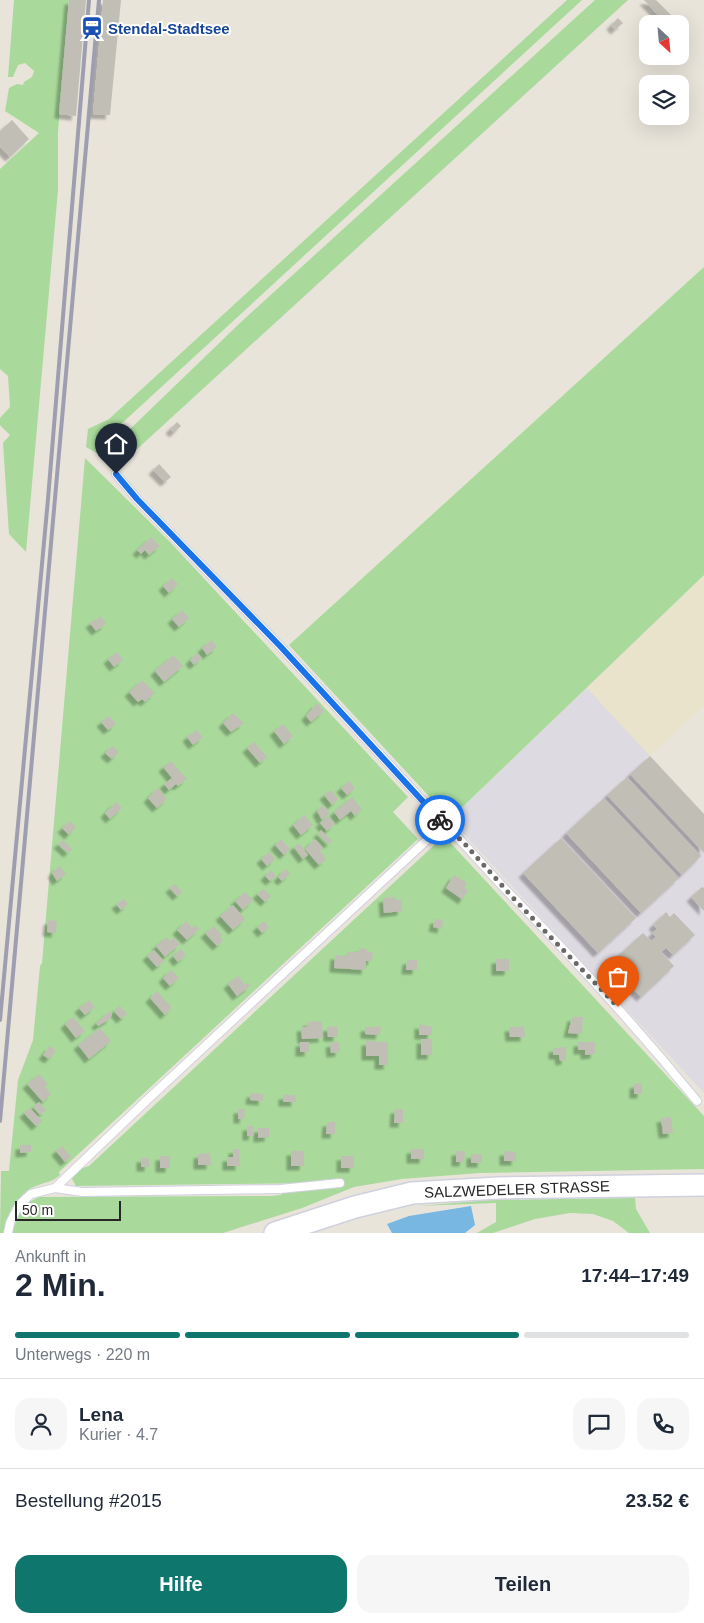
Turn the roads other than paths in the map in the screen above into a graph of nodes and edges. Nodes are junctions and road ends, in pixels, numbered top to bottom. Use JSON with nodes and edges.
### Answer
{"nodes":[{"id":1,"x":116,"y":474,"type":"dead end"},
{"id":2,"x":444,"y":824,"type":"junction"},
{"id":3,"x":697,"y":1101,"type":"dead end"},
{"id":4,"x":340,"y":1184,"type":"dead end"},
{"id":5,"x":704,"y":1185,"type":"edge"},
{"id":6,"x":55,"y":1188,"type":"junction"},
{"id":7,"x":8,"y":1233,"type":"edge"},
{"id":8,"x":275,"y":1233,"type":"edge"}],
"edges":[{"from":1,"to":2,"type":"lane"},
{"from":2,"to":3,"type":"lane"},
{"from":2,"to":6,"type":"lane"},
{"from":4,"to":6,"type":"lane"},
{"from":5,"to":8,"type":"main road","name":"SALZWEDELER STRASSE"},
{"from":6,"to":7,"type":"lane"}]}
